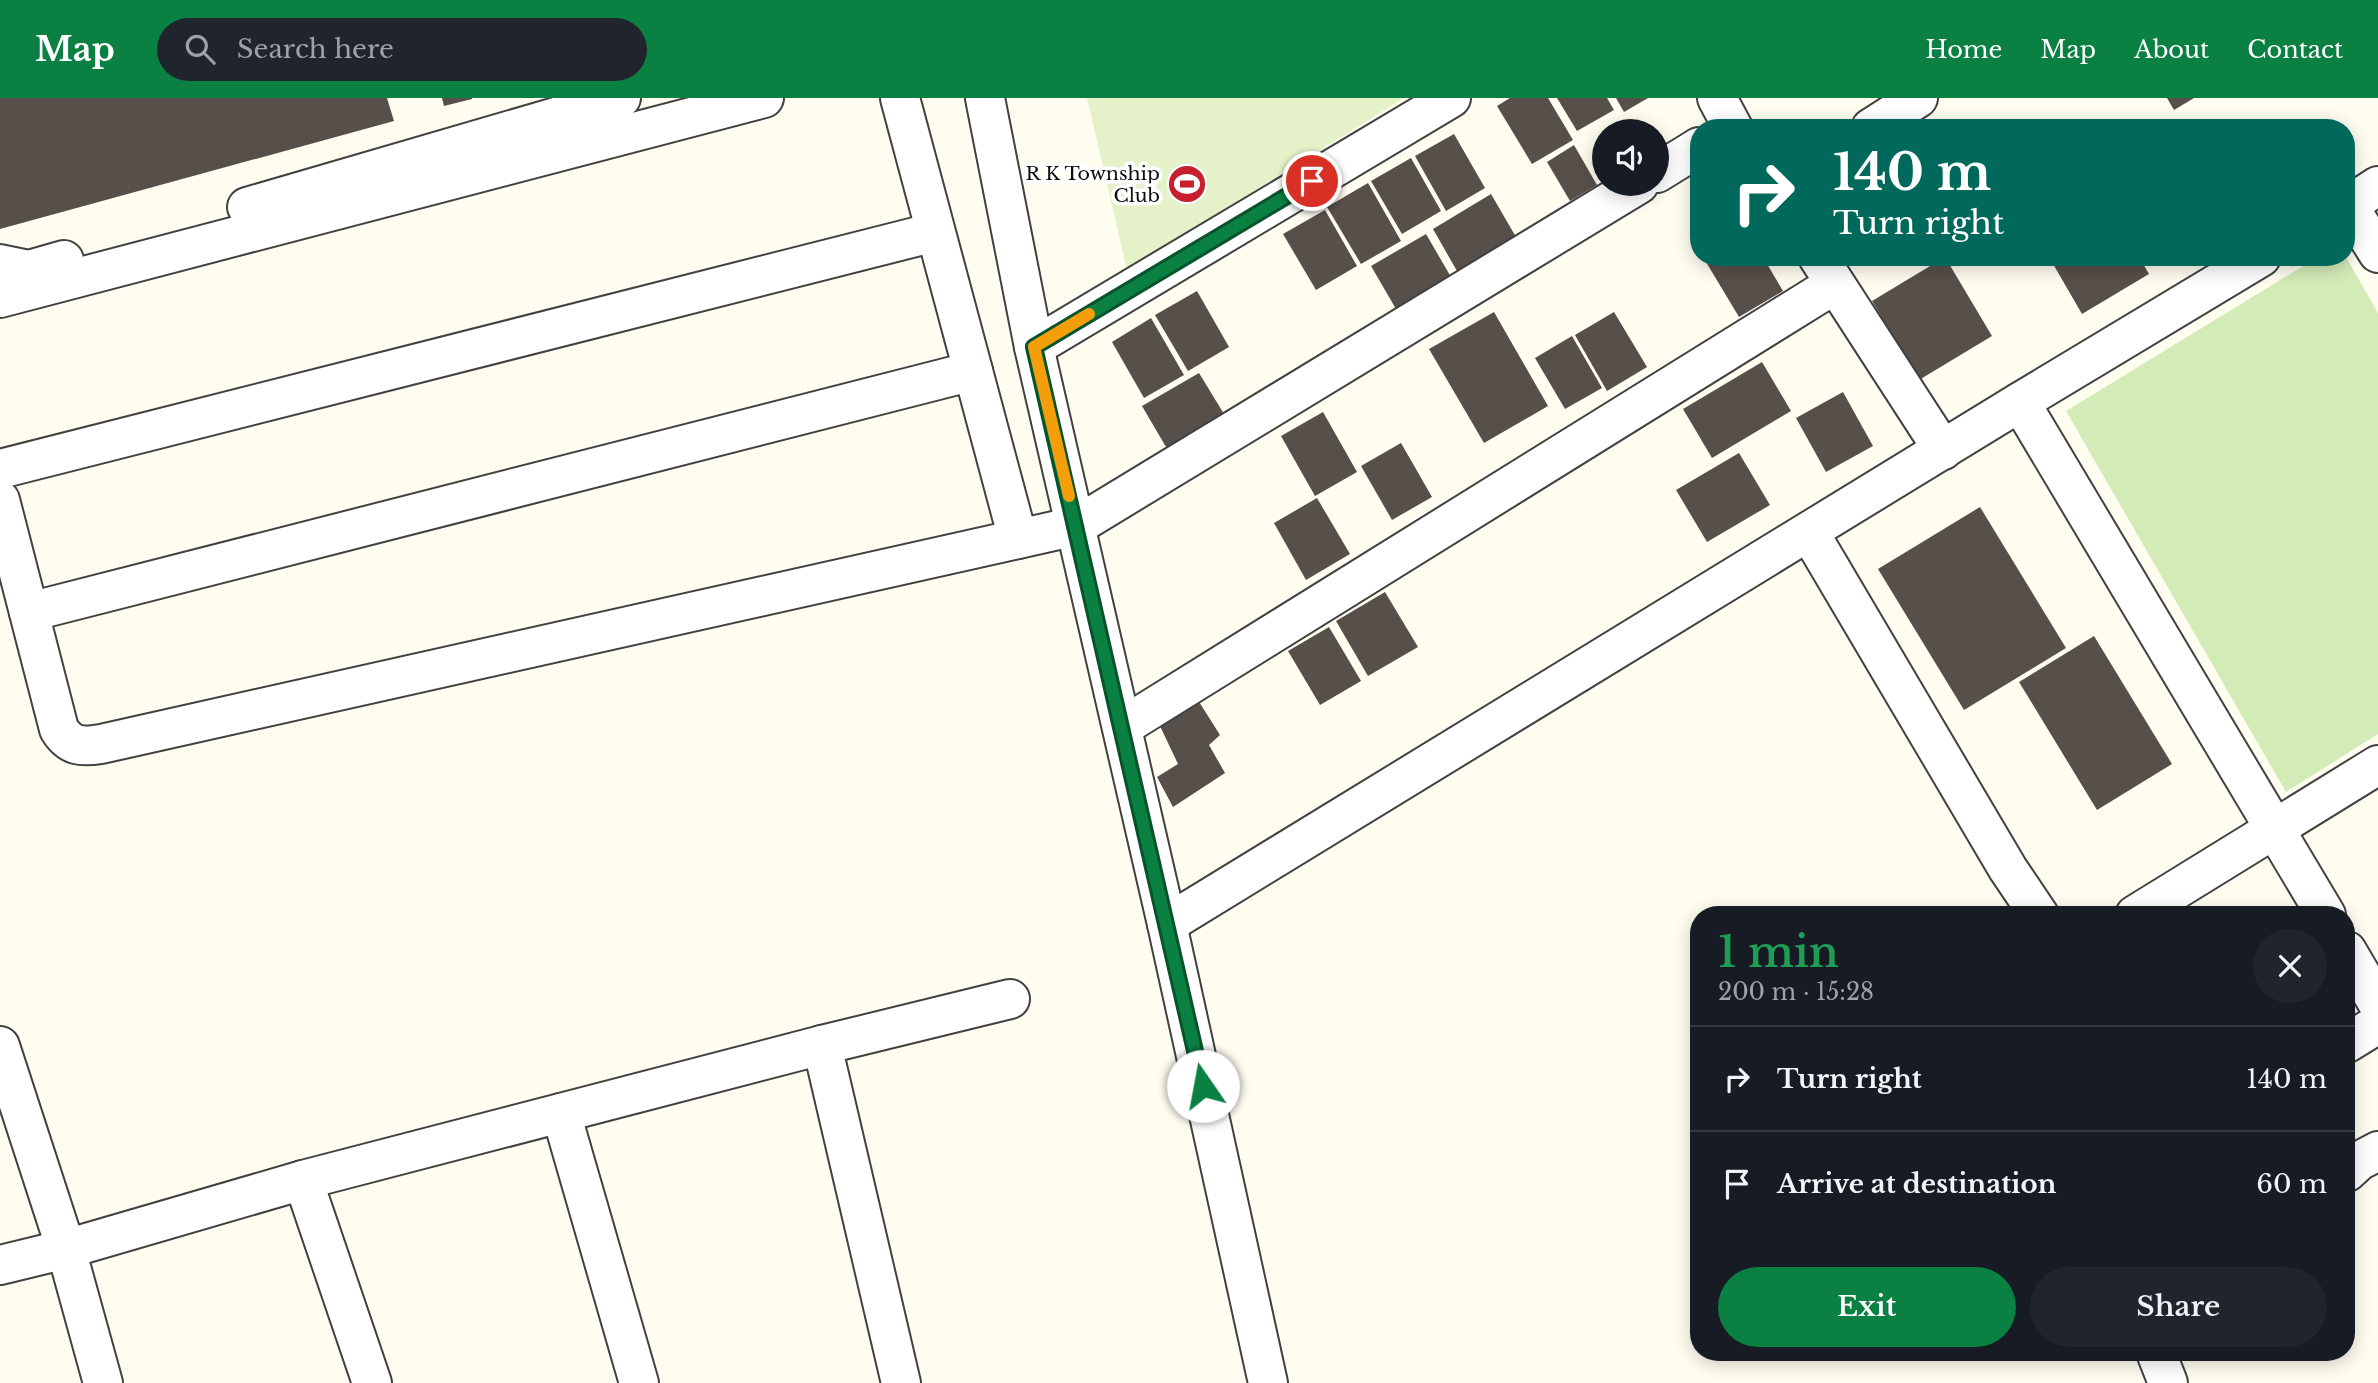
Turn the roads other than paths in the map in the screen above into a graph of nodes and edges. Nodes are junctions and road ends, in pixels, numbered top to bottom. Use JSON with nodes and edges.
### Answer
{"nodes":[{"id":1,"x":621,"y":98,"type":"edge"},
{"id":2,"x":764,"y":98,"type":"edge"},
{"id":3,"x":900,"y":98,"type":"edge"},
{"id":4,"x":985,"y":98,"type":"edge"},
{"id":5,"x":1451,"y":98,"type":"edge"},
{"id":6,"x":1717,"y":98,"type":"edge"},
{"id":7,"x":1918,"y":98,"type":"edge"},
{"id":8,"x":1728,"y":119,"type":"edge"},
{"id":9,"x":1885,"y":119,"type":"edge"},
{"id":10,"x":1690,"y":153,"type":"edge"},
{"id":11,"x":1669,"y":166,"type":"edge"},
{"id":12,"x":1619,"y":196,"type":"edge"},
{"id":13,"x":2358,"y":199,"type":"edge"},
{"id":14,"x":935,"y":232,"type":"junction"},
{"id":15,"x":2378,"y":253,"type":"edge"},
{"id":16,"x":0,"y":264,"type":"edge"},
{"id":17,"x":2246,"y":266,"type":"edge"},
{"id":18,"x":1827,"y":271,"type":"edge"},
{"id":19,"x":0,"y":298,"type":"edge"},
{"id":20,"x":1034,"y":347,"type":"junction"},
{"id":21,"x":973,"y":371,"type":"junction"},
{"id":22,"x":2020,"y":402,"type":"junction"},
{"id":23,"x":1943,"y":450,"type":"junction"},
{"id":24,"x":0,"y":469,"type":"edge"},
{"id":25,"x":0,"y":500,"type":"edge"},
{"id":26,"x":1076,"y":526,"type":"junction"},
{"id":27,"x":1809,"y":532,"type":"junction"},
{"id":28,"x":1018,"y":539,"type":"junction"},
{"id":29,"x":29,"y":612,"type":"junction"},
{"id":30,"x":1122,"y":727,"type":"junction"},
{"id":31,"x":2378,"y":765,"type":"edge"},
{"id":32,"x":2275,"y":829,"type":"junction"},
{"id":33,"x":2033,"y":906,"type":"edge"},
{"id":34,"x":2150,"y":906,"type":"edge"},
{"id":35,"x":2321,"y":906,"type":"edge"},
{"id":36,"x":1167,"y":924,"type":"junction"},
{"id":37,"x":2355,"y":965,"type":"edge"},
{"id":38,"x":1010,"y":999,"type":"dead end"},
{"id":39,"x":2378,"y":1004,"type":"edge"},
{"id":40,"x":2378,"y":1024,"type":"edge"},
{"id":41,"x":2355,"y":1038,"type":"edge"},
{"id":42,"x":822,"y":1045,"type":"junction"},
{"id":43,"x":0,"y":1046,"type":"edge"},
{"id":44,"x":561,"y":1113,"type":"junction"},
{"id":45,"x":2378,"y":1151,"type":"edge"},
{"id":46,"x":2355,"y":1165,"type":"edge"},
{"id":47,"x":303,"y":1180,"type":"junction"},
{"id":48,"x":66,"y":1249,"type":"junction"},
{"id":49,"x":0,"y":1265,"type":"edge"},
{"id":50,"x":2159,"y":1361,"type":"edge"},
{"id":51,"x":103,"y":1383,"type":"edge"},
{"id":52,"x":372,"y":1383,"type":"edge"},
{"id":53,"x":639,"y":1383,"type":"edge"},
{"id":54,"x":901,"y":1383,"type":"edge"},
{"id":55,"x":1268,"y":1383,"type":"edge"},
{"id":56,"x":2168,"y":1383,"type":"edge"}],
"edges":[{"from":1,"to":16,"type":"street"},
{"from":2,"to":19,"type":"street"},
{"from":3,"to":14,"type":"street"},
{"from":4,"to":20,"type":"street"},
{"from":5,"to":20,"type":"street"},
{"from":6,"to":8,"type":"street"},
{"from":7,"to":9,"type":"street"},
{"from":10,"to":11,"type":"street"},
{"from":12,"to":26,"type":"street"},
{"from":13,"to":15,"type":"street"},
{"from":14,"to":21,"type":"street"},
{"from":14,"to":24,"type":"street"},
{"from":17,"to":22,"type":"street"},
{"from":18,"to":23,"type":"street"},
{"from":18,"to":30,"type":"street"},
{"from":20,"to":26,"type":"street"},
{"from":21,"to":28,"type":"street"},
{"from":21,"to":29,"type":"street"},
{"from":22,"to":23,"type":"street"},
{"from":22,"to":32,"type":"street"},
{"from":23,"to":27,"type":"street"},
{"from":25,"to":29,"type":"street"},
{"from":26,"to":28,"type":"street"},
{"from":26,"to":30,"type":"street"},
{"from":27,"to":33,"type":"street"},
{"from":27,"to":36,"type":"street"},
{"from":28,"to":29,"type":"street"},
{"from":30,"to":36,"type":"street"},
{"from":31,"to":32,"type":"street"},
{"from":32,"to":34,"type":"street"},
{"from":32,"to":35,"type":"street"},
{"from":36,"to":55,"type":"street"},
{"from":37,"to":39,"type":"street"},
{"from":38,"to":42,"type":"street"},
{"from":40,"to":41,"type":"street"},
{"from":42,"to":44,"type":"street"},
{"from":42,"to":54,"type":"street"},
{"from":43,"to":48,"type":"street"},
{"from":44,"to":47,"type":"street"},
{"from":44,"to":53,"type":"street"},
{"from":45,"to":46,"type":"street"},
{"from":47,"to":48,"type":"street"},
{"from":47,"to":52,"type":"street"},
{"from":48,"to":49,"type":"street"},
{"from":48,"to":51,"type":"street"},
{"from":50,"to":56,"type":"street"}]}
